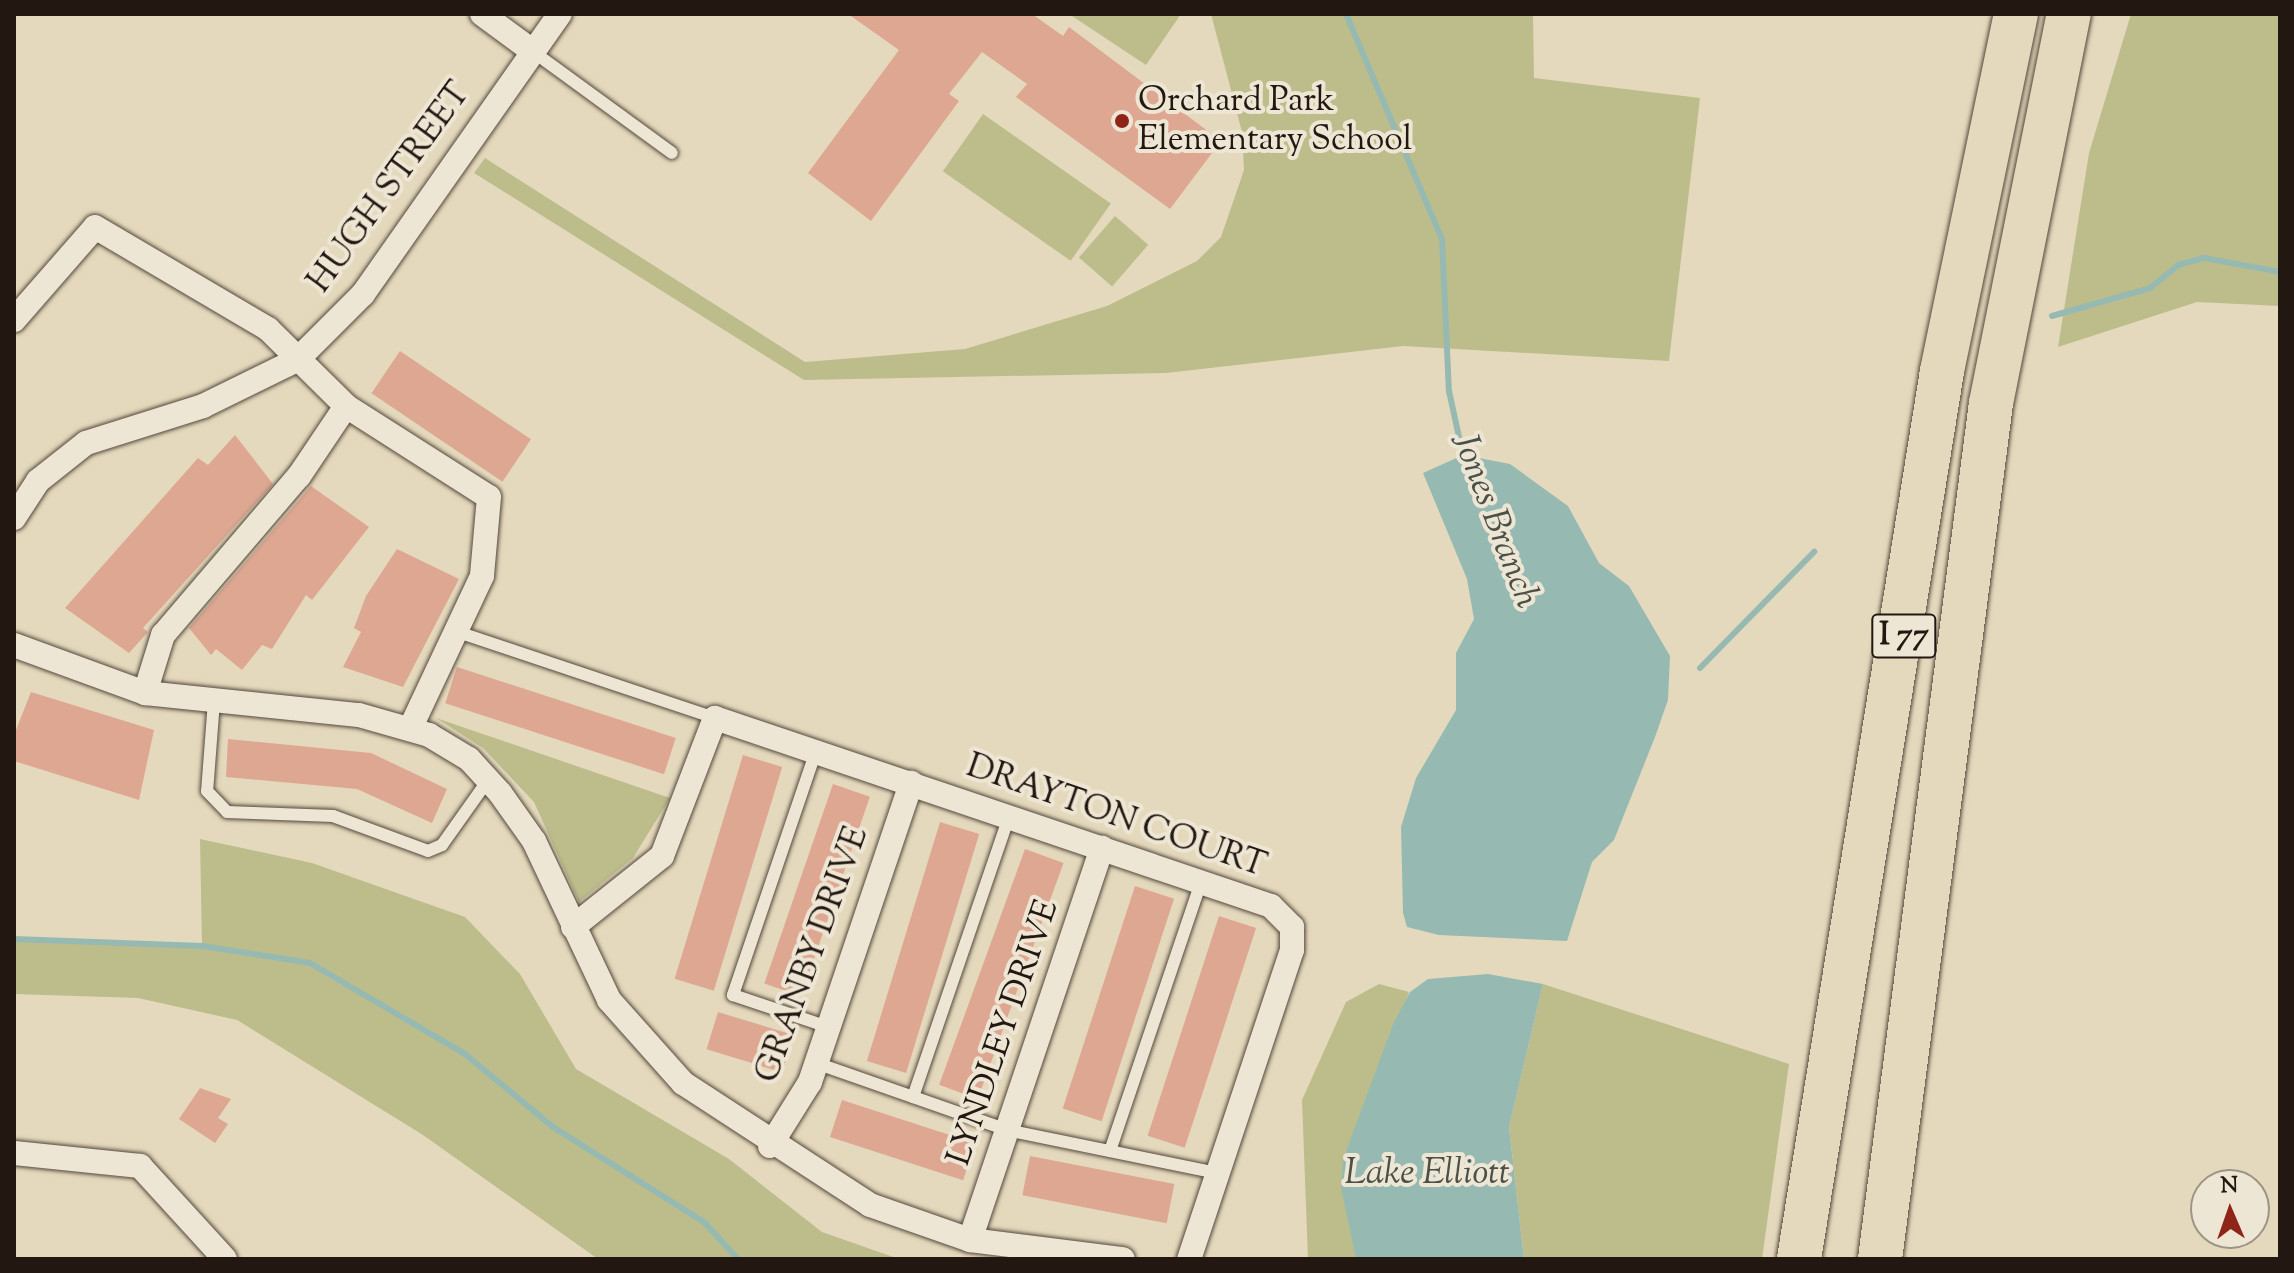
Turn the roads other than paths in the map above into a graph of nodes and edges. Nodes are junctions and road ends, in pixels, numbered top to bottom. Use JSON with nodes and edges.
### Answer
{"nodes":[{"id":1,"x":482,"y":14,"type":"edge"},
{"id":2,"x":560,"y":14,"type":"edge"},
{"id":3,"x":2016,"y":14,"type":"edge"},
{"id":4,"x":2069,"y":14,"type":"edge"},
{"id":5,"x":531,"y":50,"type":"junction"},
{"id":6,"x":672,"y":153,"type":"dead end"},
{"id":7,"x":14,"y":320,"type":"edge"},
{"id":8,"x":297,"y":360,"type":"junction"},
{"id":9,"x":346,"y":406,"type":"junction"},
{"id":10,"x":14,"y":518,"type":"edge"},
{"id":11,"x":455,"y":631,"type":"junction"},
{"id":12,"x":14,"y":645,"type":"edge"},
{"id":13,"x":145,"y":693,"type":"junction"},
{"id":14,"x":214,"y":701,"type":"junction"},
{"id":15,"x":715,"y":718,"type":"junction"},
{"id":16,"x":410,"y":729,"type":"junction"},
{"id":17,"x":816,"y":751,"type":"junction"},
{"id":18,"x":488,"y":780,"type":"junction"},
{"id":19,"x":911,"y":783,"type":"junction"},
{"id":20,"x":1009,"y":816,"type":"junction"},
{"id":21,"x":1102,"y":848,"type":"junction"},
{"id":22,"x":1201,"y":882,"type":"junction"},
{"id":23,"x":573,"y":927,"type":"junction"},
{"id":24,"x":828,"y":1027,"type":"junction"},
{"id":25,"x":816,"y":1063,"type":"junction"},
{"id":26,"x":913,"y":1097,"type":"junction"},
{"id":27,"x":1007,"y":1130,"type":"junction"},
{"id":28,"x":770,"y":1146,"type":"junction"},
{"id":29,"x":1110,"y":1151,"type":"junction"},
{"id":30,"x":14,"y":1153,"type":"edge"},
{"id":31,"x":1217,"y":1173,"type":"junction"},
{"id":32,"x":970,"y":1240,"type":"junction"},
{"id":33,"x":225,"y":1259,"type":"edge"},
{"id":34,"x":1123,"y":1259,"type":"edge"},
{"id":35,"x":1189,"y":1259,"type":"edge"},
{"id":36,"x":1799,"y":1259,"type":"edge"},
{"id":37,"x":1880,"y":1259,"type":"edge"}],
"edges":[{"from":1,"to":5,"type":"street"},
{"from":2,"to":5,"type":"street","name":"HUGH STREET"},
{"from":3,"to":36,"type":"highway","number":"I 77"},
{"from":4,"to":37,"type":"highway","number":"I 77"},
{"from":5,"to":6,"type":"lane"},
{"from":5,"to":8,"type":"street","name":"HUGH STREET"},
{"from":7,"to":8,"type":"street"},
{"from":8,"to":9,"type":"street"},
{"from":8,"to":10,"type":"street","name":"HUGH STREET"},
{"from":9,"to":11,"type":"street"},
{"from":9,"to":13,"type":"street"},
{"from":11,"to":15,"type":"lane"},
{"from":11,"to":16,"type":"street"},
{"from":12,"to":13,"type":"street"},
{"from":13,"to":14,"type":"street"},
{"from":14,"to":16,"type":"street"},
{"from":14,"to":18,"type":"lane"},
{"from":15,"to":17,"type":"street","name":"DRAYTON COURT"},
{"from":15,"to":23,"type":"street"},
{"from":16,"to":18,"type":"street"},
{"from":17,"to":19,"type":"street","name":"DRAYTON COURT"},
{"from":17,"to":24,"type":"lane"},
{"from":18,"to":23,"type":"street"},
{"from":19,"to":20,"type":"street","name":"DRAYTON COURT"},
{"from":19,"to":24,"type":"street","name":"GRANBY DRIVE"},
{"from":20,"to":21,"type":"street","name":"DRAYTON COURT"},
{"from":20,"to":26,"type":"lane"},
{"from":21,"to":22,"type":"street","name":"DRAYTON COURT"},
{"from":21,"to":27,"type":"street","name":"LYNDLEY DRIVE"},
{"from":22,"to":29,"type":"lane"},
{"from":22,"to":31,"type":"street","name":"DRAYTON COURT"},
{"from":23,"to":28,"type":"street"},
{"from":24,"to":25,"type":"street","name":"GRANBY DRIVE"},
{"from":25,"to":26,"type":"lane"},
{"from":25,"to":28,"type":"street","name":"GRANBY DRIVE"},
{"from":26,"to":27,"type":"lane"},
{"from":27,"to":29,"type":"lane"},
{"from":27,"to":32,"type":"street","name":"LYNDLEY DRIVE"},
{"from":28,"to":32,"type":"street"},
{"from":29,"to":31,"type":"lane"},
{"from":30,"to":33,"type":"street"},
{"from":31,"to":35,"type":"street","name":"DRAYTON COURT"},
{"from":32,"to":34,"type":"street"}]}
